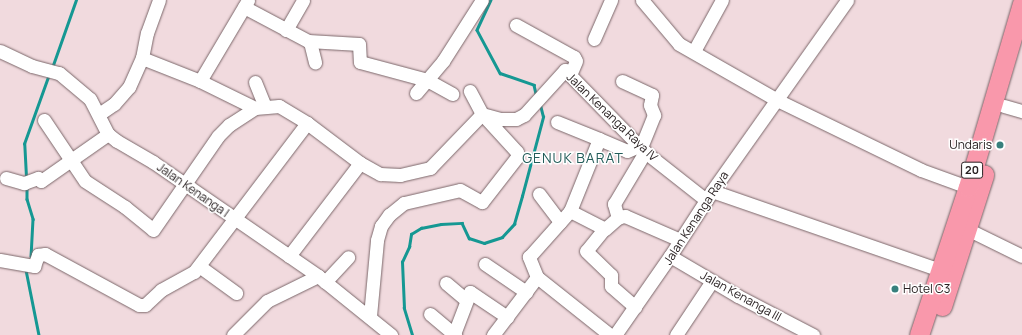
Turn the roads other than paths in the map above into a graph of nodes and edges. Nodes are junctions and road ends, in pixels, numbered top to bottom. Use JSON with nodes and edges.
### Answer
{"nodes":[{"id":1,"x":159,"y":0,"type":"edge"},
{"id":2,"x":303,"y":0,"type":"edge"},
{"id":3,"x":482,"y":0,"type":"edge"},
{"id":4,"x":611,"y":0,"type":"edge"},
{"id":5,"x":642,"y":0,"type":"edge"},
{"id":6,"x":722,"y":0,"type":"edge"},
{"id":7,"x":847,"y":0,"type":"edge"},
{"id":8,"x":1011,"y":0,"type":"edge"},
{"id":9,"x":243,"y":3,"type":"edge"},
{"id":10,"x":1022,"y":4,"type":"edge"},
{"id":11,"x":516,"y":25,"type":"dead end"},
{"id":12,"x":286,"y":30,"type":"junction"},
{"id":13,"x":594,"y":39,"type":"dead end"},
{"id":14,"x":310,"y":42,"type":"junction"},
{"id":15,"x":1022,"y":47,"type":"edge"},
{"id":16,"x":0,"y":51,"type":"edge"},
{"id":17,"x":694,"y":51,"type":"junction"},
{"id":18,"x":142,"y":58,"type":"junction"},
{"id":19,"x":315,"y":62,"type":"dead end"},
{"id":20,"x":570,"y":75,"type":"junction"},
{"id":21,"x":427,"y":80,"type":"junction"},
{"id":22,"x":200,"y":81,"type":"junction"},
{"id":23,"x":622,"y":81,"type":"dead end"},
{"id":24,"x":255,"y":82,"type":"dead end"},
{"id":25,"x":470,"y":91,"type":"dead end"},
{"id":26,"x":416,"y":93,"type":"dead end"},
{"id":27,"x":452,"y":94,"type":"dead end"},
{"id":28,"x":777,"y":100,"type":"junction"},
{"id":29,"x":260,"y":108,"type":"junction"},
{"id":30,"x":1022,"y":111,"type":"edge"},
{"id":31,"x":99,"y":114,"type":"junction"},
{"id":32,"x":482,"y":114,"type":"junction"},
{"id":33,"x":997,"y":115,"type":"junction"},
{"id":34,"x":44,"y":120,"type":"dead end"},
{"id":35,"x":558,"y":122,"type":"dead end"},
{"id":36,"x":307,"y":123,"type":"junction"},
{"id":37,"x":108,"y":134,"type":"junction"},
{"id":38,"x":599,"y":139,"type":"junction"},
{"id":39,"x":642,"y":149,"type":"junction"},
{"id":40,"x":72,"y":161,"type":"junction"},
{"id":41,"x":360,"y":163,"type":"junction"},
{"id":42,"x":6,"y":178,"type":"dead end"},
{"id":43,"x":186,"y":184,"type":"junction"},
{"id":44,"x":539,"y":194,"type":"dead end"},
{"id":45,"x":972,"y":194,"type":"junction"},
{"id":46,"x":709,"y":196,"type":"junction"},
{"id":47,"x":570,"y":211,"type":"junction"},
{"id":48,"x":618,"y":218,"type":"junction"},
{"id":49,"x":236,"y":220,"type":"junction"},
{"id":50,"x":560,"y":222,"type":"junction"},
{"id":51,"x":604,"y":228,"type":"junction"},
{"id":52,"x":967,"y":229,"type":"junction"},
{"id":53,"x":680,"y":240,"type":"junction"},
{"id":54,"x":289,"y":256,"type":"junction"},
{"id":55,"x":670,"y":256,"type":"junction"},
{"id":56,"x":1022,"y":256,"type":"edge"},
{"id":57,"x":348,"y":257,"type":"dead end"},
{"id":58,"x":0,"y":260,"type":"edge"},
{"id":59,"x":486,"y":264,"type":"dead end"},
{"id":60,"x":199,"y":266,"type":"junction"},
{"id":61,"x":940,"y":270,"type":"junction"},
{"id":62,"x":537,"y":277,"type":"junction"},
{"id":63,"x":322,"y":279,"type":"junction"},
{"id":64,"x":712,"y":281,"type":"junction"},
{"id":65,"x":446,"y":283,"type":"dead end"},
{"id":66,"x":526,"y":292,"type":"junction"},
{"id":67,"x":236,"y":293,"type":"dead end"},
{"id":68,"x":466,"y":300,"type":"junction"},
{"id":69,"x":635,"y":307,"type":"junction"},
{"id":70,"x":430,"y":314,"type":"dead end"},
{"id":71,"x":370,"y":316,"type":"junction"},
{"id":72,"x":507,"y":317,"type":"junction"},
{"id":73,"x":810,"y":334,"type":"edge"},
{"id":74,"x":233,"y":335,"type":"edge"},
{"id":75,"x":391,"y":335,"type":"edge"},
{"id":76,"x":454,"y":335,"type":"edge"},
{"id":77,"x":493,"y":335,"type":"edge"},
{"id":78,"x":610,"y":335,"type":"edge"},
{"id":79,"x":615,"y":335,"type":"edge"},
{"id":80,"x":676,"y":335,"type":"edge"},
{"id":81,"x":919,"y":335,"type":"edge"},
{"id":82,"x":931,"y":335,"type":"edge"}],
"edges":[{"from":1,"to":18,"type":"street"},
{"from":2,"to":12,"type":"street"},
{"from":3,"to":21,"type":"street"},
{"from":4,"to":13,"type":"street"},
{"from":5,"to":17,"type":"street"},
{"from":6,"to":17,"type":"street"},
{"from":7,"to":28,"type":"street","name":"Jalan Kenanga Raya"},
{"from":8,"to":10,"type":"street"},
{"from":9,"to":12,"type":"street"},
{"from":9,"to":22,"type":"street"},
{"from":10,"to":33,"type":"highway","number":"20"},
{"from":11,"to":20,"type":"street"},
{"from":12,"to":14,"type":"street"},
{"from":14,"to":19,"type":"street"},
{"from":14,"to":21,"type":"street"},
{"from":15,"to":33,"type":"highway","number":"20"},
{"from":16,"to":31,"type":"street"},
{"from":17,"to":28,"type":"street"},
{"from":18,"to":22,"type":"street"},
{"from":18,"to":31,"type":"street"},
{"from":20,"to":32,"type":"street","name":"Jalan Kenanga Raya IV"},
{"from":20,"to":39,"type":"street","name":"Jalan Kenanga Raya IV"},
{"from":21,"to":26,"type":"street"},
{"from":21,"to":27,"type":"street"},
{"from":22,"to":29,"type":"street"},
{"from":23,"to":39,"type":"street"},
{"from":24,"to":29,"type":"street"},
{"from":25,"to":32,"type":"street"},
{"from":28,"to":45,"type":"street"},
{"from":28,"to":46,"type":"street","name":"Jalan Kenanga Raya"},
{"from":29,"to":36,"type":"street"},
{"from":29,"to":43,"type":"street"},
{"from":30,"to":33,"type":"street"},
{"from":31,"to":37,"type":"street"},
{"from":32,"to":41,"type":"street"},
{"from":32,"to":71,"type":"street"},
{"from":33,"to":45,"type":"highway","number":"20"},
{"from":34,"to":40,"type":"street"},
{"from":35,"to":38,"type":"street"},
{"from":36,"to":41,"type":"street"},
{"from":36,"to":49,"type":"street"},
{"from":37,"to":40,"type":"street"},
{"from":37,"to":43,"type":"street","name":"Jalan Kenanga I"},
{"from":38,"to":39,"type":"street"},
{"from":38,"to":47,"type":"street"},
{"from":39,"to":46,"type":"street","name":"Jalan Kenanga Raya IV"},
{"from":39,"to":48,"type":"street"},
{"from":40,"to":42,"type":"street"},
{"from":40,"to":43,"type":"street"},
{"from":41,"to":54,"type":"street"},
{"from":43,"to":49,"type":"street","name":"Jalan Kenanga I"},
{"from":44,"to":50,"type":"street"},
{"from":45,"to":52,"type":"highway","number":"20"},
{"from":45,"to":61,"type":"highway","number":"20"},
{"from":46,"to":53,"type":"street","name":"Jalan Kenanga Raya"},
{"from":46,"to":61,"type":"street","name":"Jalan Kenanga Raya IV"},
{"from":47,"to":50,"type":"street"},
{"from":47,"to":51,"type":"street"},
{"from":48,"to":51,"type":"street"},
{"from":48,"to":53,"type":"street"},
{"from":49,"to":54,"type":"street","name":"Jalan Kenanga I"},
{"from":49,"to":60,"type":"street"},
{"from":50,"to":62,"type":"street"},
{"from":51,"to":69,"type":"street"},
{"from":52,"to":56,"type":"street"},
{"from":52,"to":82,"type":"highway","number":"20"},
{"from":53,"to":55,"type":"street","name":"Jalan Kenanga Raya"},
{"from":54,"to":63,"type":"street","name":"Jalan Kenanga I"},
{"from":55,"to":64,"type":"street","name":"Jalan Kenanga III"},
{"from":55,"to":69,"type":"street","name":"Jalan Kenanga Raya"},
{"from":57,"to":63,"type":"street"},
{"from":58,"to":60,"type":"street"},
{"from":59,"to":66,"type":"street"},
{"from":60,"to":67,"type":"street"},
{"from":61,"to":81,"type":"highway","number":"20"},
{"from":62,"to":66,"type":"street"},
{"from":62,"to":78,"type":"street"},
{"from":63,"to":71,"type":"street","name":"Jalan Kenanga I"},
{"from":63,"to":74,"type":"street"},
{"from":64,"to":73,"type":"street","name":"Jalan Kenanga III"},
{"from":64,"to":80,"type":"street"},
{"from":65,"to":68,"type":"street"},
{"from":66,"to":72,"type":"street"},
{"from":68,"to":72,"type":"street"},
{"from":68,"to":76,"type":"street"},
{"from":69,"to":79,"type":"street","name":"Jalan Kenanga Raya"},
{"from":70,"to":76,"type":"street"},
{"from":71,"to":75,"type":"street","name":"Jalan Kenanga I"},
{"from":72,"to":77,"type":"street"}]}
